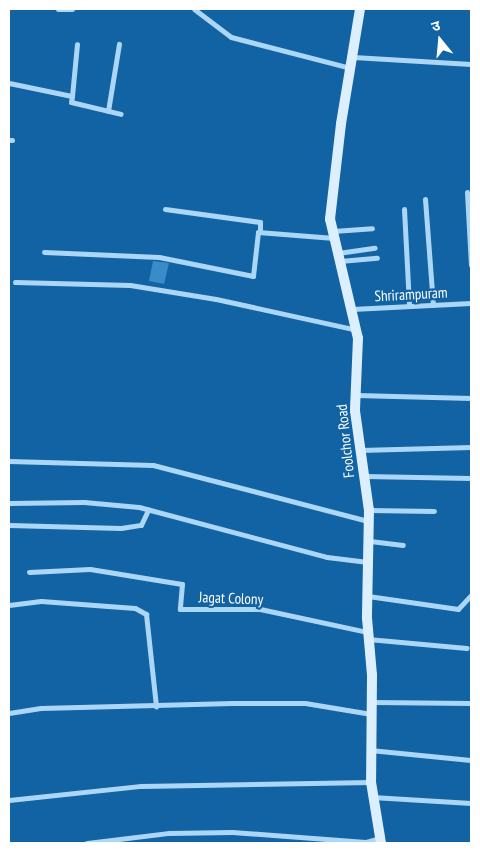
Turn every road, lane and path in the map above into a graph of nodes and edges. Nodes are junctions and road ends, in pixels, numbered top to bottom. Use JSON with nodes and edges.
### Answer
{"nodes":[{"id":1,"x":58,"y":9,"type":"edge"},
{"id":2,"x":72,"y":9,"type":"edge"},
{"id":3,"x":194,"y":9,"type":"edge"},
{"id":4,"x":360,"y":9,"type":"edge"},
{"id":5,"x":77,"y":44,"type":"dead end"},
{"id":6,"x":119,"y":44,"type":"dead end"},
{"id":7,"x":353,"y":57,"type":"junction"},
{"id":8,"x":471,"y":64,"type":"edge"},
{"id":9,"x":351,"y":68,"type":"junction"},
{"id":10,"x":9,"y":82,"type":"edge"},
{"id":11,"x":72,"y":96,"type":"junction"},
{"id":12,"x":108,"y":111,"type":"junction"},
{"id":13,"x":121,"y":114,"type":"dead end"},
{"id":14,"x":467,"y":192,"type":"dead end"},
{"id":15,"x":425,"y":199,"type":"dead end"},
{"id":16,"x":165,"y":209,"type":"dead end"},
{"id":17,"x":404,"y":209,"type":"dead end"},
{"id":18,"x":372,"y":228,"type":"dead end"},
{"id":19,"x":260,"y":232,"type":"junction"},
{"id":20,"x":334,"y":234,"type":"junction"},
{"id":21,"x":375,"y":248,"type":"dead end"},
{"id":22,"x":44,"y":252,"type":"dead end"},
{"id":23,"x":339,"y":257,"type":"junction"},
{"id":24,"x":378,"y":258,"type":"dead end"},
{"id":25,"x":471,"y":265,"type":"edge"},
{"id":26,"x":15,"y":282,"type":"dead end"},
{"id":27,"x":471,"y":303,"type":"edge"},
{"id":28,"x":433,"y":305,"type":"junction"},
{"id":29,"x":409,"y":306,"type":"junction"},
{"id":30,"x":352,"y":309,"type":"junction"},
{"id":31,"x":357,"y":330,"type":"junction"},
{"id":32,"x":355,"y":395,"type":"junction"},
{"id":33,"x":471,"y":398,"type":"edge"},
{"id":34,"x":471,"y":447,"type":"edge"},
{"id":35,"x":359,"y":450,"type":"junction"},
{"id":36,"x":9,"y":461,"type":"edge"},
{"id":37,"x":364,"y":476,"type":"junction"},
{"id":38,"x":471,"y":478,"type":"edge"},
{"id":39,"x":9,"y":503,"type":"edge"},
{"id":40,"x":148,"y":510,"type":"junction"},
{"id":41,"x":369,"y":510,"type":"junction"},
{"id":42,"x":434,"y":510,"type":"dead end"},
{"id":43,"x":369,"y":522,"type":"junction"},
{"id":44,"x":9,"y":525,"type":"edge"},
{"id":45,"x":370,"y":541,"type":"junction"},
{"id":46,"x":403,"y":545,"type":"dead end"},
{"id":47,"x":369,"y":562,"type":"junction"},
{"id":48,"x":30,"y":572,"type":"dead end"},
{"id":49,"x":471,"y":595,"type":"edge"},
{"id":50,"x":367,"y":596,"type":"junction"},
{"id":51,"x":9,"y":605,"type":"edge"},
{"id":52,"x":367,"y":636,"type":"junction"},
{"id":53,"x":468,"y":648,"type":"dead end"},
{"id":54,"x":371,"y":702,"type":"junction"},
{"id":55,"x":471,"y":703,"type":"edge"},
{"id":56,"x":156,"y":706,"type":"junction"},
{"id":57,"x":9,"y":713,"type":"edge"},
{"id":58,"x":371,"y":714,"type":"junction"},
{"id":59,"x":369,"y":750,"type":"junction"},
{"id":60,"x":471,"y":760,"type":"edge"},
{"id":61,"x":371,"y":782,"type":"junction"},
{"id":62,"x":372,"y":797,"type":"junction"},
{"id":63,"x":9,"y":800,"type":"edge"},
{"id":64,"x":471,"y":803,"type":"edge"},
{"id":65,"x":381,"y":841,"type":"edge"},
{"id":66,"x":87,"y":843,"type":"edge"}],
"edges":[{"from":1,"to":2,"type":"street"},
{"from":3,"to":9,"type":"street"},
{"from":4,"to":7,"type":"street","name":"Foolchor Road"},
{"from":5,"to":11,"type":"street"},
{"from":6,"to":12,"type":"street"},
{"from":7,"to":8,"type":"street"},
{"from":7,"to":9,"type":"street","name":"Foolchor Road"},
{"from":9,"to":20,"type":"street","name":"Foolchor Road"},
{"from":10,"to":11,"type":"street"},
{"from":11,"to":12,"type":"street"},
{"from":12,"to":13,"type":"street"},
{"from":14,"to":25,"type":"street"},
{"from":15,"to":28,"type":"street"},
{"from":16,"to":19,"type":"street"},
{"from":17,"to":29,"type":"street"},
{"from":18,"to":20,"type":"street"},
{"from":19,"to":20,"type":"street"},
{"from":19,"to":22,"type":"street"},
{"from":20,"to":23,"type":"street","name":"Foolchor Road"},
{"from":21,"to":23,"type":"street"},
{"from":23,"to":24,"type":"street"},
{"from":23,"to":30,"type":"street","name":"Foolchor Road"},
{"from":26,"to":31,"type":"street"},
{"from":27,"to":28,"type":"street","name":"Shrirampuram"},
{"from":28,"to":29,"type":"street","name":"Shrirampuram"},
{"from":29,"to":30,"type":"street","name":"Shrirampuram"},
{"from":30,"to":31,"type":"street","name":"Foolchor Road"},
{"from":31,"to":32,"type":"street","name":"Foolchor Road"},
{"from":32,"to":33,"type":"street"},
{"from":32,"to":35,"type":"street","name":"Foolchor Road"},
{"from":34,"to":35,"type":"street"},
{"from":35,"to":37,"type":"street","name":"Foolchor Road"},
{"from":36,"to":43,"type":"street"},
{"from":37,"to":38,"type":"street"},
{"from":37,"to":41,"type":"street","name":"Foolchor Road"},
{"from":39,"to":40,"type":"street"},
{"from":40,"to":44,"type":"street"},
{"from":40,"to":47,"type":"street"},
{"from":41,"to":42,"type":"street"},
{"from":41,"to":43,"type":"street","name":"Foolchor Road"},
{"from":43,"to":45,"type":"street","name":"Foolchor Road"},
{"from":45,"to":46,"type":"street"},
{"from":45,"to":47,"type":"street","name":"Foolchor Road"},
{"from":47,"to":50,"type":"street","name":"Foolchor Road"},
{"from":48,"to":52,"type":"street","name":"Jagat Colony"},
{"from":49,"to":50,"type":"street"},
{"from":50,"to":52,"type":"street","name":"Foolchor Road"},
{"from":51,"to":56,"type":"street"},
{"from":52,"to":53,"type":"street"},
{"from":52,"to":54,"type":"street","name":"Foolchor Road"},
{"from":54,"to":55,"type":"street"},
{"from":54,"to":58,"type":"street","name":"Foolchor Road"},
{"from":56,"to":57,"type":"street"},
{"from":56,"to":58,"type":"street"},
{"from":58,"to":59,"type":"street","name":"Foolchor Road"},
{"from":59,"to":60,"type":"street"},
{"from":59,"to":61,"type":"street","name":"Foolchor Road"},
{"from":61,"to":62,"type":"street","name":"Foolchor Road"},
{"from":61,"to":63,"type":"street"},
{"from":62,"to":64,"type":"street"},
{"from":62,"to":65,"type":"street","name":"Foolchor Road"},
{"from":65,"to":66,"type":"street"}]}
